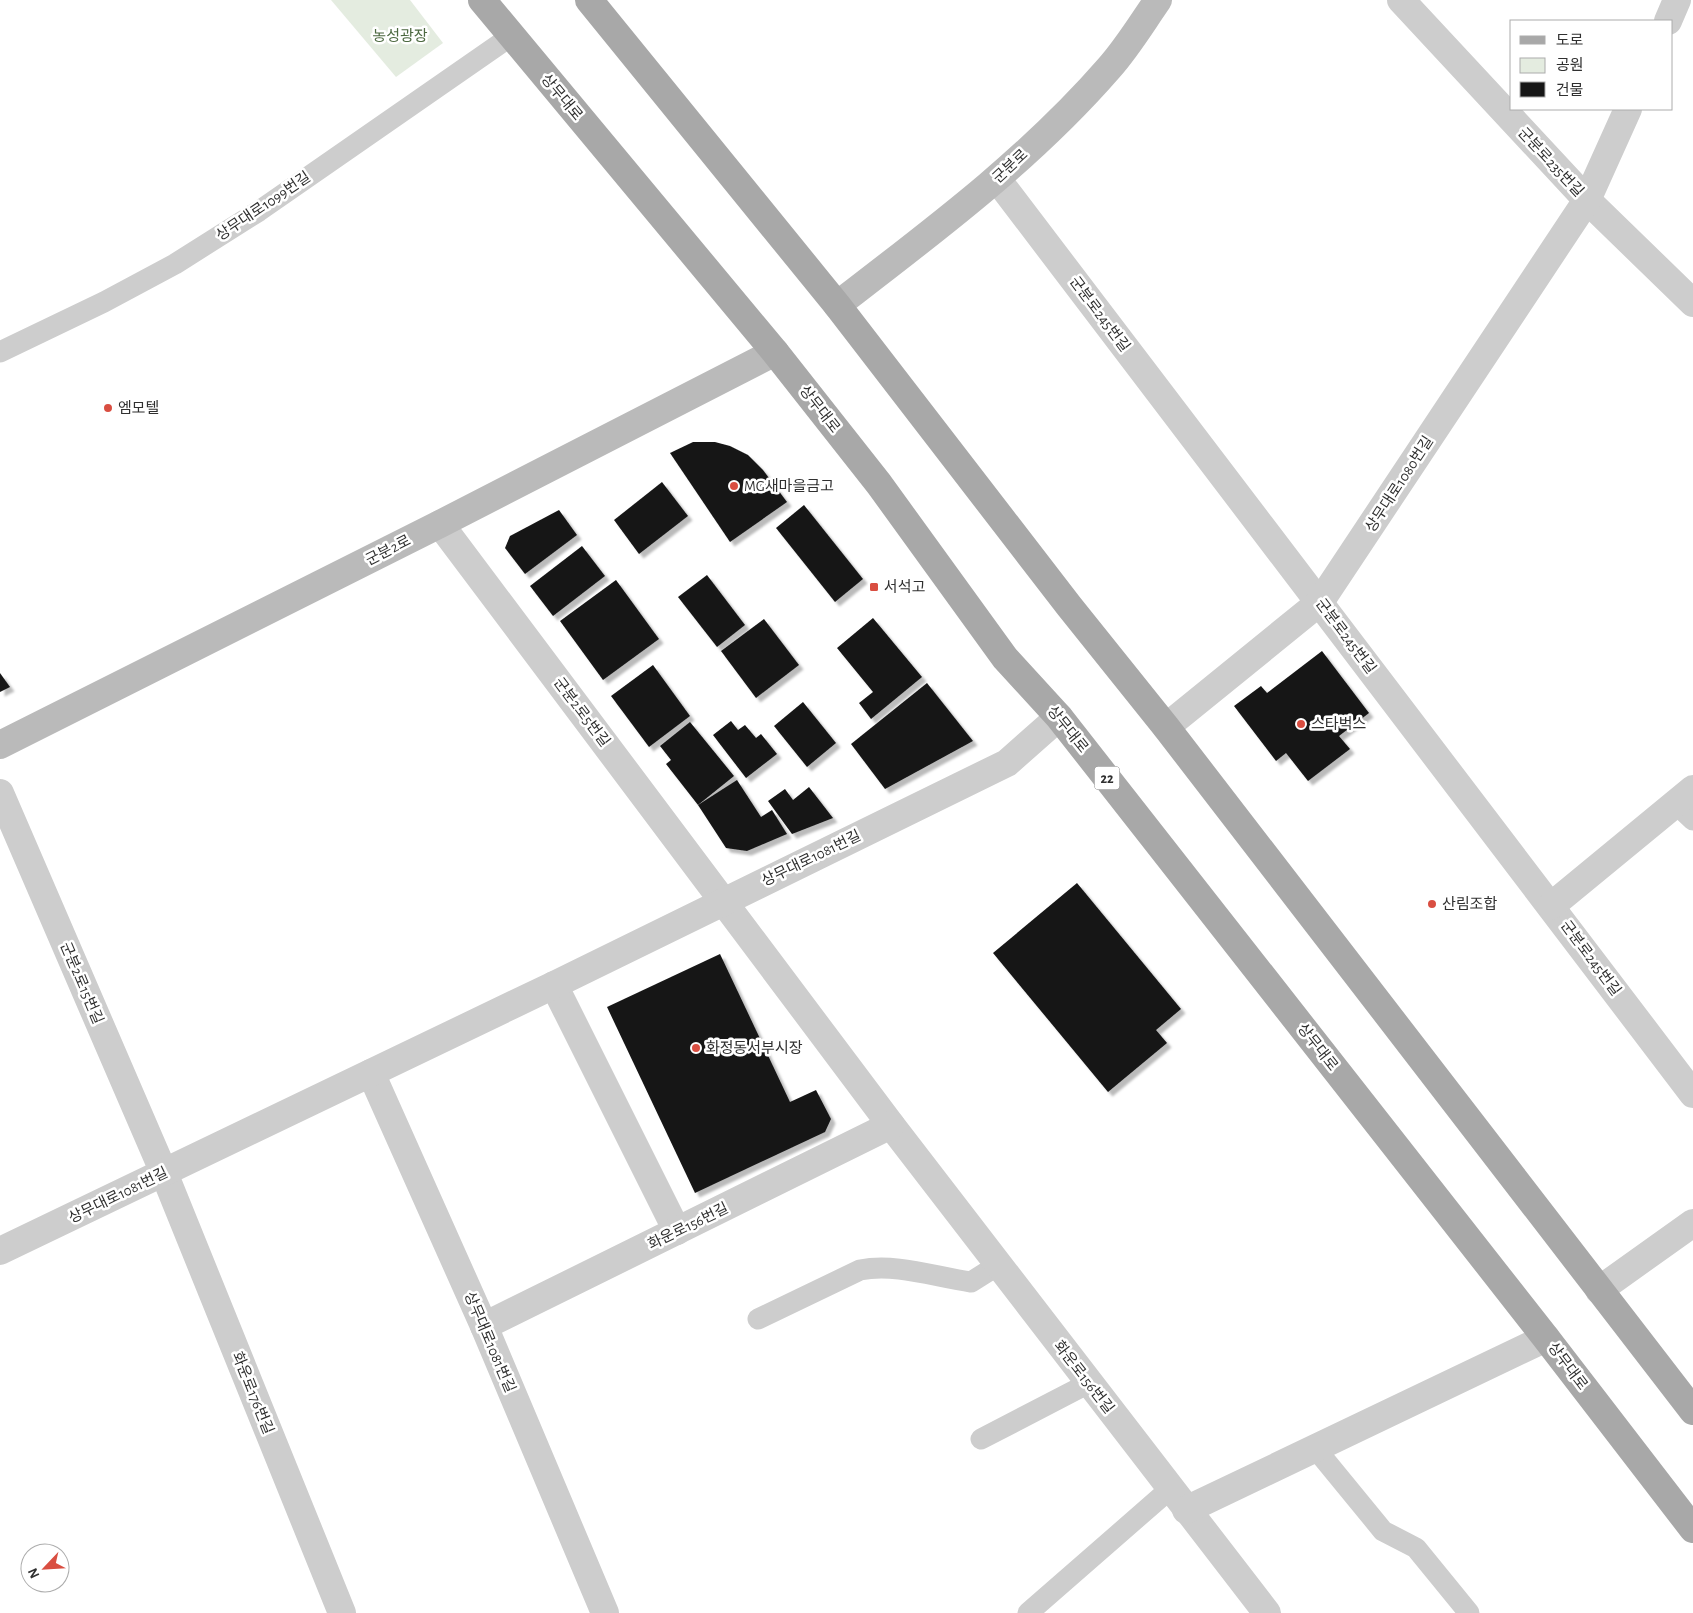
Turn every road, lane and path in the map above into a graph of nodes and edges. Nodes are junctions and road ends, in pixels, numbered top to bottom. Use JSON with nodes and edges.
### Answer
{"nodes":[{"id":1,"x":482,"y":0,"type":"edge"},
{"id":2,"x":507,"y":0,"type":"edge"},
{"id":3,"x":589,"y":0,"type":"edge"},
{"id":4,"x":1158,"y":0,"type":"edge"},
{"id":5,"x":1401,"y":0,"type":"edge"},
{"id":6,"x":1677,"y":0,"type":"edge"},
{"id":7,"x":1668,"y":20,"type":"edge"},
{"id":8,"x":511,"y":36,"type":"junction"},
{"id":9,"x":1628,"y":110,"type":"edge"},
{"id":10,"x":997,"y":179,"type":"junction"},
{"id":11,"x":1586,"y":200,"type":"junction"},
{"id":12,"x":1691,"y":294,"type":"edge"},
{"id":13,"x":837,"y":305,"type":"junction"},
{"id":14,"x":0,"y":352,"type":"edge"},
{"id":15,"x":775,"y":352,"type":"junction"},
{"id":16,"x":440,"y":524,"type":"junction"},
{"id":17,"x":1320,"y":602,"type":"junction"},
{"id":18,"x":1059,"y":717,"type":"junction"},
{"id":19,"x":1166,"y":727,"type":"junction"},
{"id":20,"x":0,"y":745,"type":"edge"},
{"id":21,"x":0,"y":793,"type":"edge"},
{"id":22,"x":1687,"y":804,"type":"edge"},
{"id":23,"x":724,"y":901,"type":"junction"},
{"id":24,"x":1551,"y":906,"type":"junction"},
{"id":25,"x":554,"y":985,"type":"junction"},
{"id":26,"x":371,"y":1074,"type":"junction"},
{"id":27,"x":1693,"y":1094,"type":"edge"},
{"id":28,"x":891,"y":1125,"type":"junction"},
{"id":29,"x":164,"y":1173,"type":"junction"},
{"id":30,"x":1693,"y":1222,"type":"edge"},
{"id":31,"x":677,"y":1231,"type":"junction"},
{"id":32,"x":0,"y":1251,"type":"edge"},
{"id":33,"x":998,"y":1265,"type":"junction"},
{"id":34,"x":1599,"y":1290,"type":"junction"},
{"id":35,"x":758,"y":1319,"type":"dead end"},
{"id":36,"x":484,"y":1326,"type":"junction"},
{"id":37,"x":1546,"y":1338,"type":"junction"},
{"id":38,"x":1089,"y":1382,"type":"junction"},
{"id":39,"x":1693,"y":1411,"type":"edge"},
{"id":40,"x":981,"y":1438,"type":"dead end"},
{"id":41,"x":1315,"y":1448,"type":"junction"},
{"id":42,"x":1178,"y":1499,"type":"junction"},
{"id":43,"x":1693,"y":1529,"type":"edge"},
{"id":44,"x":342,"y":1613,"type":"edge"},
{"id":45,"x":605,"y":1613,"type":"edge"},
{"id":46,"x":1028,"y":1613,"type":"edge"},
{"id":47,"x":1267,"y":1613,"type":"edge"},
{"id":48,"x":1470,"y":1613,"type":"edge"}],
"edges":[{"from":1,"to":8,"type":"main road","number":"22"},
{"from":2,"to":8,"type":"main road"},
{"from":3,"to":13,"type":"main road"},
{"from":4,"to":10,"type":"street","name":"군분로"},
{"from":5,"to":11,"type":"street","name":"군분로235번길"},
{"from":6,"to":7,"type":"street"},
{"from":8,"to":14,"type":"lane","name":"상무대로1099번길"},
{"from":8,"to":15,"type":"main road","name":"상무대로","number":"22"},
{"from":9,"to":11,"type":"street","name":"상무대로1080번길"},
{"from":10,"to":13,"type":"street","name":"군분로"},
{"from":10,"to":17,"type":"street","name":"군분로245번길"},
{"from":11,"to":12,"type":"street","name":"군분로235번길"},
{"from":11,"to":17,"type":"street","name":"상무대로1080번길"},
{"from":13,"to":19,"type":"main road"},
{"from":15,"to":16,"type":"street","name":"군분2로"},
{"from":15,"to":18,"type":"main road","name":"상무대로","number":"22"},
{"from":16,"to":20,"type":"street","name":"군분2로"},
{"from":16,"to":23,"type":"street","name":"군분2로5번길"},
{"from":17,"to":19,"type":"street","name":"상무대로1080번길"},
{"from":17,"to":24,"type":"street","name":"군분로245번길"},
{"from":18,"to":23,"type":"street","name":"상무대로1081번길"},
{"from":18,"to":37,"type":"main road","name":"상무대로","number":"22"},
{"from":19,"to":34,"type":"main road"},
{"from":21,"to":29,"type":"street","name":"군분2로15번길"},
{"from":22,"to":24,"type":"street"},
{"from":23,"to":25,"type":"street","name":"상무대로1081번길"},
{"from":23,"to":28,"type":"street","name":"화운로156번길"},
{"from":24,"to":27,"type":"street","name":"군분로245번길"},
{"from":25,"to":26,"type":"street","name":"상무대로1081번길"},
{"from":25,"to":31,"type":"street"},
{"from":26,"to":29,"type":"street","name":"상무대로1081번길"},
{"from":26,"to":36,"type":"street","name":"상무대로1081번길"},
{"from":28,"to":31,"type":"street","name":"화운로156번길"},
{"from":28,"to":33,"type":"street","name":"화운로156번길"},
{"from":29,"to":32,"type":"street","name":"상무대로1081번길"},
{"from":29,"to":44,"type":"street","name":"화운로176번길"},
{"from":30,"to":34,"type":"street"},
{"from":31,"to":36,"type":"street","name":"화운로156번길"},
{"from":33,"to":35,"type":"lane"},
{"from":33,"to":38,"type":"street","name":"화운로156번길"},
{"from":34,"to":39,"type":"main road"},
{"from":36,"to":45,"type":"street","name":"상무대로1081번길"},
{"from":37,"to":41,"type":"street"},
{"from":37,"to":43,"type":"main road","name":"상무대로","number":"22"},
{"from":38,"to":40,"type":"lane"},
{"from":38,"to":42,"type":"street","name":"화운로156번길"},
{"from":41,"to":42,"type":"street"},
{"from":41,"to":48,"type":"lane"},
{"from":42,"to":46,"type":"lane"},
{"from":42,"to":47,"type":"street","name":"화운로156번길"}]}
